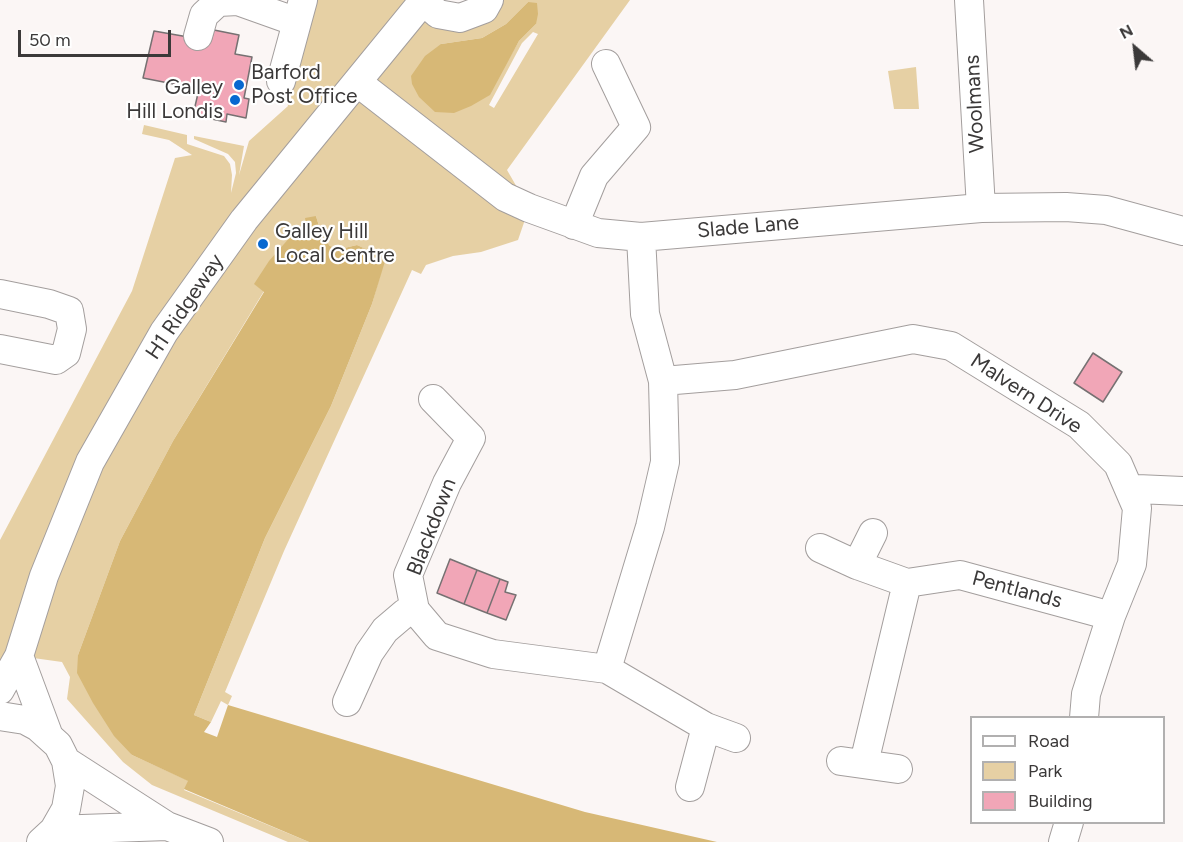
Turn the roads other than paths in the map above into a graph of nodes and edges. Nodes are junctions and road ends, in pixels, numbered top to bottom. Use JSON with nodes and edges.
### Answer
{"nodes":[{"id":1,"x":423,"y":0,"type":"edge"},
{"id":2,"x":489,"y":0,"type":"edge"},
{"id":3,"x":969,"y":0,"type":"edge"},
{"id":4,"x":300,"y":11,"type":"edge"},
{"id":5,"x":198,"y":36,"type":"dead end"},
{"id":6,"x":606,"y":64,"type":"dead end"},
{"id":7,"x":281,"y":81,"type":"dead end"},
{"id":8,"x":357,"y":82,"type":"junction"},
{"id":9,"x":981,"y":208,"type":"junction"},
{"id":10,"x":574,"y":225,"type":"junction"},
{"id":11,"x":1183,"y":231,"type":"edge"},
{"id":12,"x":641,"y":237,"type":"junction"},
{"id":13,"x":0,"y":294,"type":"edge"},
{"id":14,"x":0,"y":349,"type":"edge"},
{"id":15,"x":663,"y":381,"type":"junction"},
{"id":16,"x":433,"y":399,"type":"dead end"},
{"id":17,"x":1130,"y":491,"type":"junction"},
{"id":18,"x":1183,"y":491,"type":"edge"},
{"id":19,"x":873,"y":533,"type":"dead end"},
{"id":20,"x":820,"y":548,"type":"dead end"},
{"id":21,"x":857,"y":565,"type":"junction"},
{"id":22,"x":907,"y":583,"type":"junction"},
{"id":23,"x":415,"y":610,"type":"junction"},
{"id":24,"x":1111,"y":616,"type":"junction"},
{"id":25,"x":18,"y":656,"type":"junction"},
{"id":26,"x":607,"y":669,"type":"junction"},
{"id":27,"x":0,"y":690,"type":"edge"},
{"id":28,"x":347,"y":702,"type":"dead end"},
{"id":29,"x":0,"y":716,"type":"edge"},
{"id":30,"x":1084,"y":716,"type":"edge"},
{"id":31,"x":706,"y":727,"type":"junction"},
{"id":32,"x":48,"y":734,"type":"junction"},
{"id":33,"x":736,"y":738,"type":"dead end"},
{"id":34,"x":66,"y":761,"type":"junction"},
{"id":35,"x":898,"y":769,"type":"dead end"},
{"id":36,"x":690,"y":787,"type":"dead end"},
{"id":37,"x":1068,"y":824,"type":"edge"},
{"id":38,"x":167,"y":826,"type":"junction"},
{"id":39,"x":47,"y":836,"type":"edge"},
{"id":40,"x":209,"y":842,"type":"edge"},
{"id":41,"x":1063,"y":842,"type":"edge"}],
"edges":[{"from":1,"to":2,"type":"street"},
{"from":1,"to":8,"type":"street","name":"H1 Ridgeway"},
{"from":3,"to":9,"type":"street","name":"Woolmans"},
{"from":4,"to":5,"type":"street"},
{"from":4,"to":7,"type":"street"},
{"from":6,"to":10,"type":"street"},
{"from":8,"to":10,"type":"street","name":"Slade Lane"},
{"from":8,"to":25,"type":"street","name":"H1 Ridgeway"},
{"from":9,"to":11,"type":"street","name":"Slade Lane"},
{"from":9,"to":12,"type":"street","name":"Slade Lane"},
{"from":10,"to":12,"type":"street","name":"Slade Lane"},
{"from":12,"to":15,"type":"street"},
{"from":13,"to":14,"type":"street"},
{"from":15,"to":17,"type":"street","name":"Malvern Drive"},
{"from":15,"to":26,"type":"street"},
{"from":16,"to":23,"type":"street","name":"Blackdown"},
{"from":17,"to":18,"type":"street"},
{"from":17,"to":24,"type":"street","name":"Malvern Drive"},
{"from":19,"to":21,"type":"street"},
{"from":20,"to":21,"type":"street","name":"Pentlands"},
{"from":21,"to":22,"type":"street","name":"Pentlands"},
{"from":22,"to":24,"type":"street","name":"Pentlands"},
{"from":22,"to":35,"type":"street"},
{"from":23,"to":26,"type":"street","name":"Blackdown"},
{"from":23,"to":28,"type":"street"},
{"from":24,"to":30,"type":"street","name":"Malvern Drive"},
{"from":25,"to":27,"type":"street","name":"H1 Ridgeway"},
{"from":25,"to":32,"type":"street"},
{"from":26,"to":31,"type":"street","name":"Blackdown"},
{"from":29,"to":32,"type":"street"},
{"from":31,"to":33,"type":"street","name":"Blackdown"},
{"from":31,"to":36,"type":"street"},
{"from":32,"to":34,"type":"street"},
{"from":34,"to":38,"type":"street"},
{"from":34,"to":39,"type":"street"},
{"from":37,"to":41,"type":"street"},
{"from":38,"to":39,"type":"street"},
{"from":38,"to":40,"type":"street"}]}
